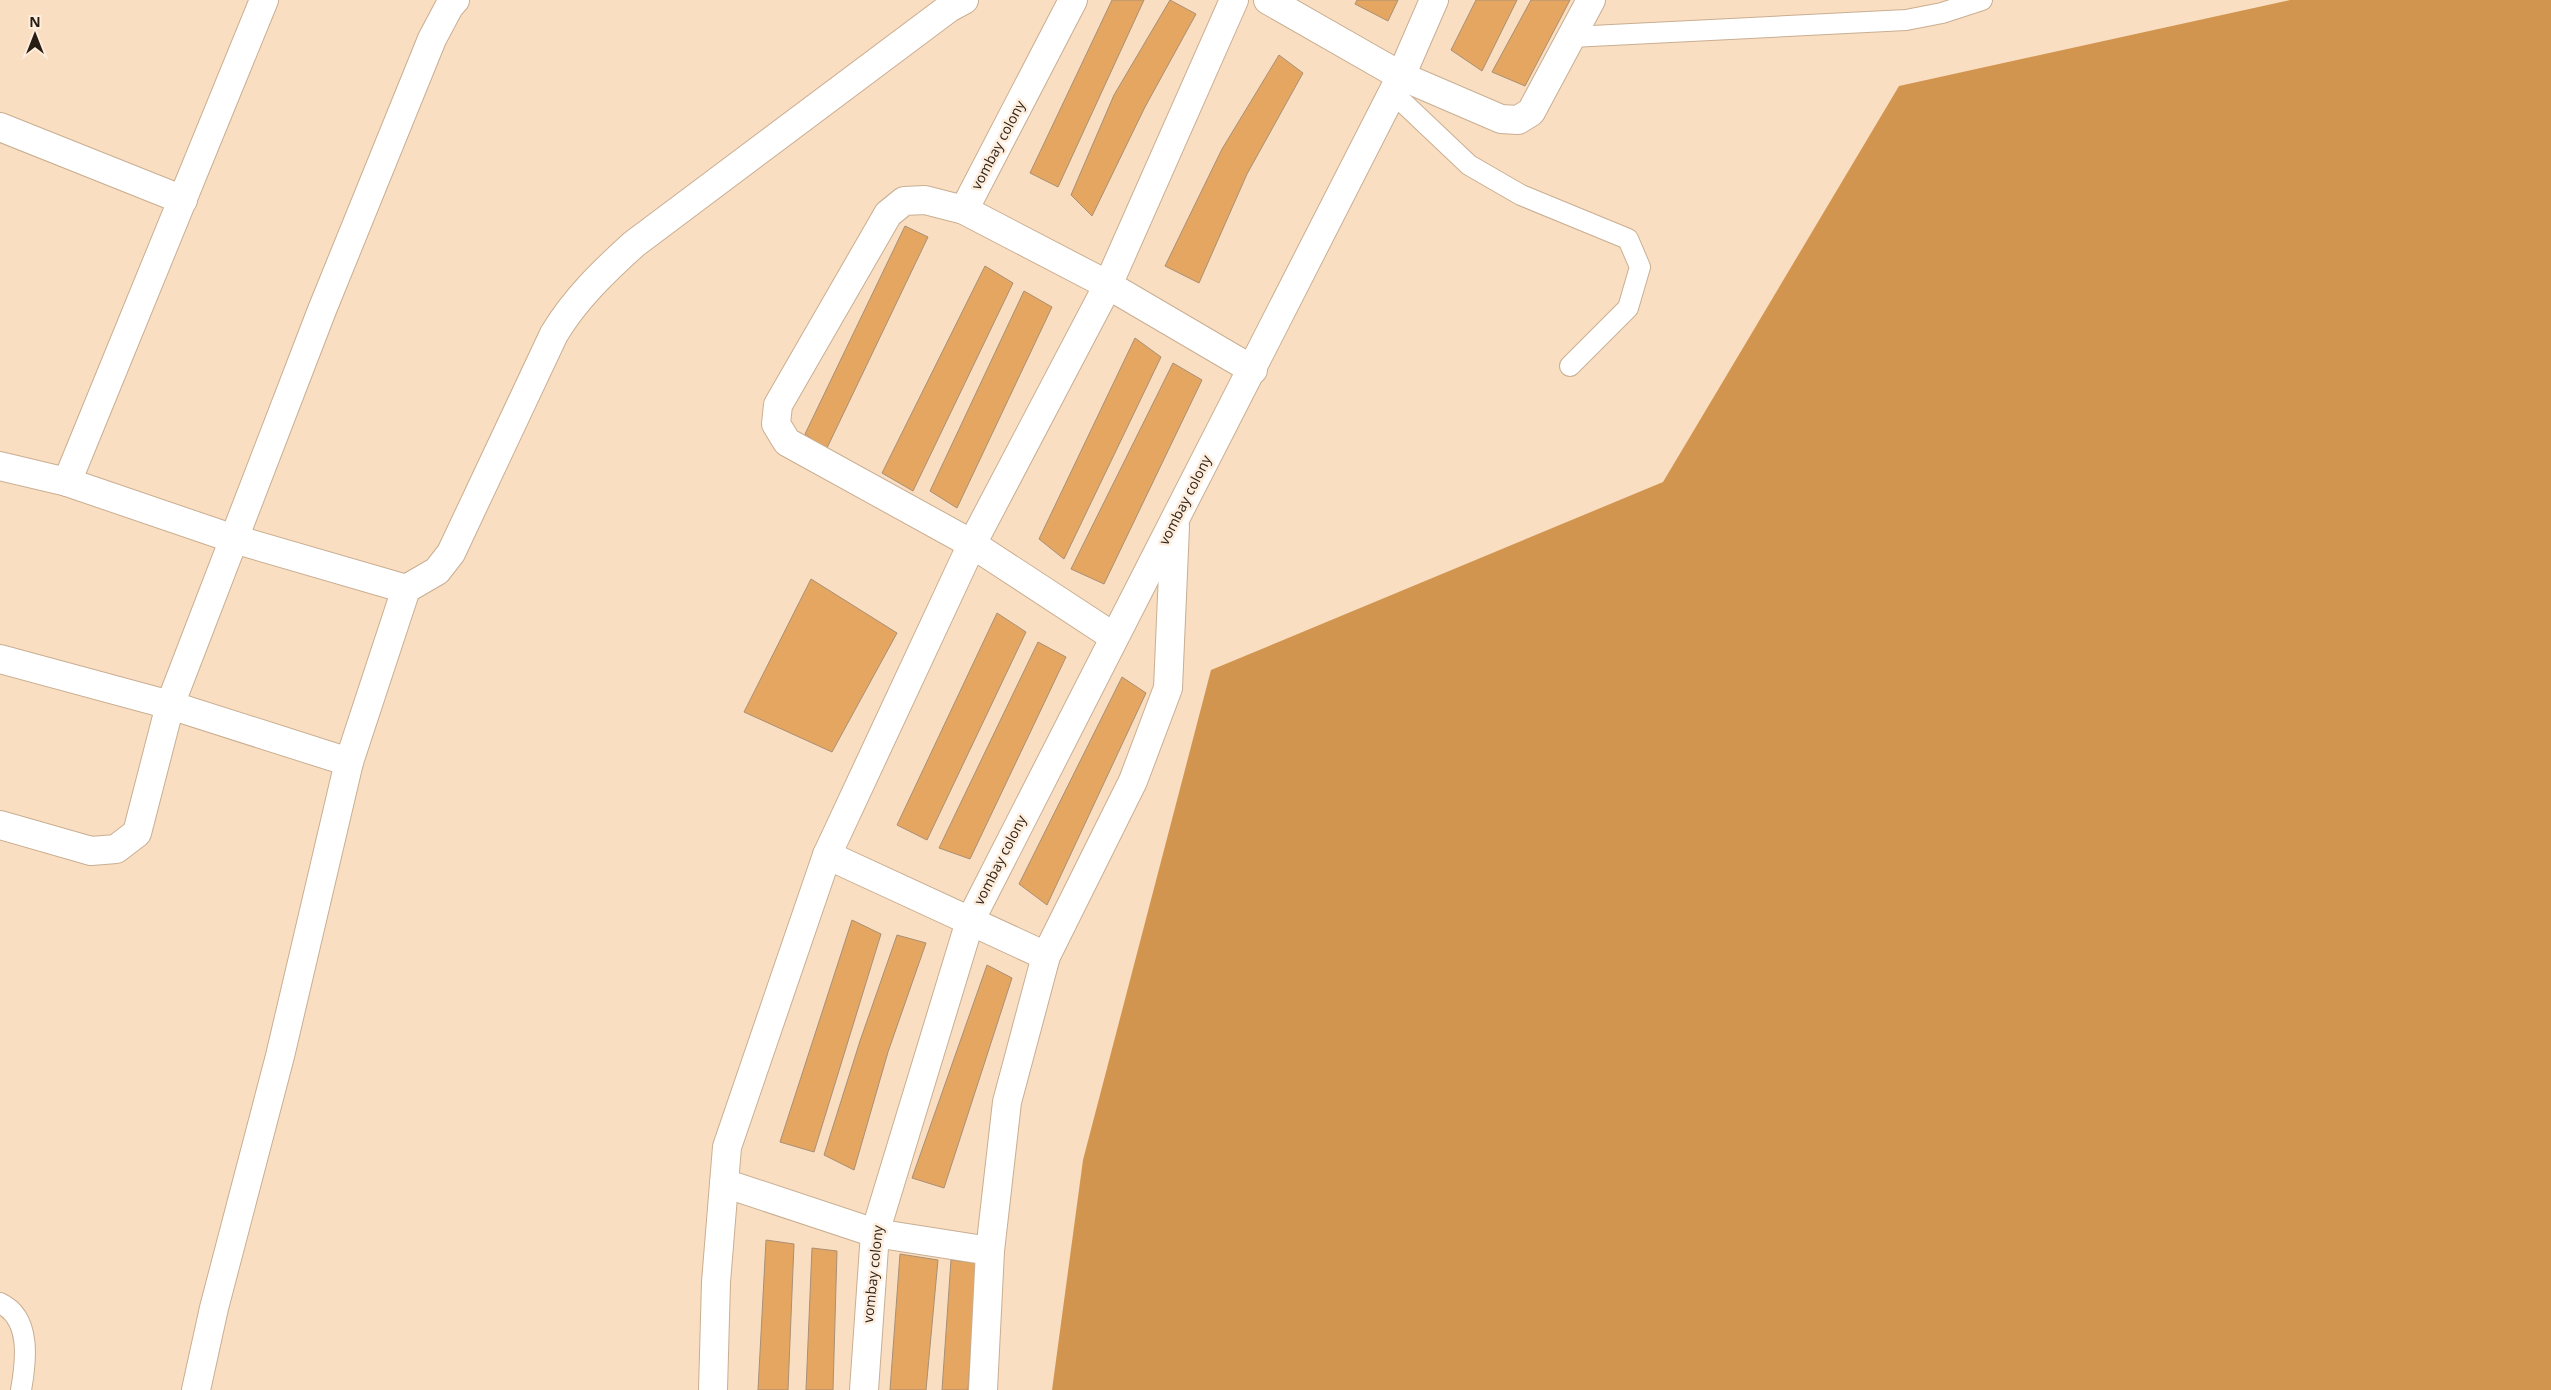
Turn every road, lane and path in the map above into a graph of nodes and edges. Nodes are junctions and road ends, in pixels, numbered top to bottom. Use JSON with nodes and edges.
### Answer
{"nodes":[{"id":1,"x":264,"y":0,"type":"edge"},
{"id":2,"x":455,"y":0,"type":"edge"},
{"id":3,"x":964,"y":0,"type":"edge"},
{"id":4,"x":1073,"y":0,"type":"edge"},
{"id":5,"x":1234,"y":0,"type":"edge"},
{"id":6,"x":1268,"y":0,"type":"edge"},
{"id":7,"x":1434,"y":0,"type":"edge"},
{"id":8,"x":1591,"y":0,"type":"edge"},
{"id":9,"x":1982,"y":0,"type":"edge"},
{"id":10,"x":1572,"y":37,"type":"junction"},
{"id":11,"x":1396,"y":84,"type":"junction"},
{"id":12,"x":0,"y":127,"type":"edge"},
{"id":13,"x":183,"y":200,"type":"junction"},
{"id":14,"x":964,"y":210,"type":"junction"},
{"id":15,"x":1108,"y":285,"type":"junction"},
{"id":16,"x":1570,"y":366,"type":"dead end"},
{"id":17,"x":1253,"y":370,"type":"junction"},
{"id":18,"x":0,"y":466,"type":"edge"},
{"id":19,"x":67,"y":482,"type":"junction"},
{"id":20,"x":1176,"y":518,"type":"junction"},
{"id":21,"x":234,"y":539,"type":"junction"},
{"id":22,"x":972,"y":544,"type":"junction"},
{"id":23,"x":406,"y":589,"type":"junction"},
{"id":24,"x":1114,"y":637,"type":"junction"},
{"id":25,"x":0,"y":659,"type":"edge"},
{"id":26,"x":170,"y":705,"type":"junction"},
{"id":27,"x":349,"y":762,"type":"junction"},
{"id":28,"x":0,"y":825,"type":"edge"},
{"id":29,"x":827,"y":856,"type":"junction"},
{"id":30,"x":970,"y":921,"type":"junction"},
{"id":31,"x":1046,"y":956,"type":"junction"},
{"id":32,"x":724,"y":1183,"type":"junction"},
{"id":33,"x":875,"y":1233,"type":"junction"},
{"id":34,"x":990,"y":1250,"type":"junction"},
{"id":35,"x":0,"y":1304,"type":"edge"},
{"id":36,"x":21,"y":1390,"type":"edge"},
{"id":37,"x":196,"y":1390,"type":"edge"},
{"id":38,"x":714,"y":1390,"type":"edge"},
{"id":39,"x":864,"y":1390,"type":"edge"},
{"id":40,"x":983,"y":1390,"type":"edge"}],
"edges":[{"from":1,"to":13,"type":"street"},
{"from":2,"to":21,"type":"street"},
{"from":3,"to":23,"type":"street"},
{"from":4,"to":14,"type":"street","name":"vombay colony"},
{"from":5,"to":15,"type":"street"},
{"from":6,"to":11,"type":"street"},
{"from":7,"to":11,"type":"street","name":"vombay colony"},
{"from":8,"to":10,"type":"street"},
{"from":9,"to":10,"type":"lane"},
{"from":10,"to":11,"type":"street"},
{"from":11,"to":16,"type":"lane"},
{"from":11,"to":17,"type":"street","name":"vombay colony"},
{"from":12,"to":13,"type":"street"},
{"from":13,"to":19,"type":"street"},
{"from":14,"to":15,"type":"street"},
{"from":14,"to":22,"type":"street"},
{"from":15,"to":17,"type":"street"},
{"from":15,"to":22,"type":"street"},
{"from":17,"to":20,"type":"street","name":"vombay colony"},
{"from":18,"to":19,"type":"street"},
{"from":19,"to":21,"type":"street"},
{"from":20,"to":24,"type":"street","name":"vombay colony"},
{"from":20,"to":31,"type":"street"},
{"from":21,"to":23,"type":"street"},
{"from":21,"to":26,"type":"street"},
{"from":22,"to":24,"type":"street"},
{"from":22,"to":29,"type":"street"},
{"from":23,"to":27,"type":"street"},
{"from":24,"to":30,"type":"street","name":"vombay colony"},
{"from":25,"to":26,"type":"street"},
{"from":26,"to":27,"type":"street"},
{"from":26,"to":28,"type":"street"},
{"from":27,"to":37,"type":"street"},
{"from":29,"to":30,"type":"street"},
{"from":29,"to":32,"type":"street"},
{"from":30,"to":31,"type":"street"},
{"from":30,"to":33,"type":"street","name":"vombay colony"},
{"from":31,"to":34,"type":"street"},
{"from":32,"to":33,"type":"street"},
{"from":32,"to":38,"type":"street"},
{"from":33,"to":34,"type":"street"},
{"from":33,"to":39,"type":"street","name":"vombay colony"},
{"from":34,"to":40,"type":"street"},
{"from":35,"to":36,"type":"lane"}]}
